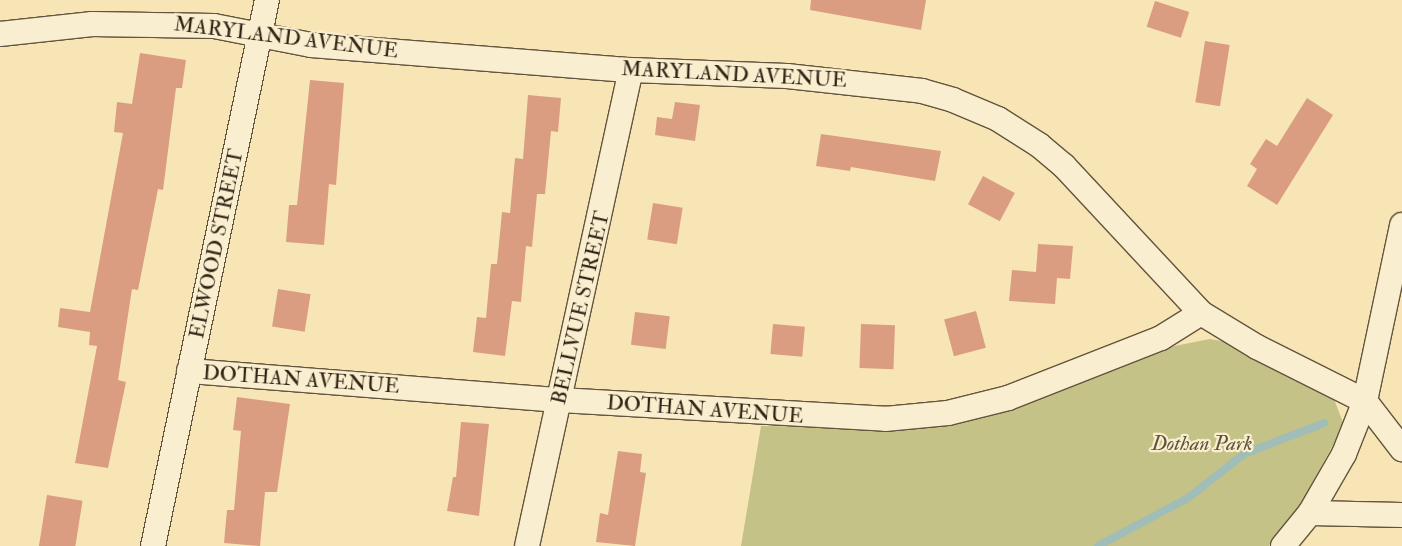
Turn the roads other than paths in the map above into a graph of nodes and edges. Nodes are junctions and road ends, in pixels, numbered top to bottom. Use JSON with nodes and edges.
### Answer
{"nodes":[{"id":1,"x":268,"y":0,"type":"edge"},
{"id":2,"x":0,"y":34,"type":"edge"},
{"id":3,"x":260,"y":34,"type":"junction"},
{"id":4,"x":630,"y":70,"type":"junction"},
{"id":5,"x":1402,"y":225,"type":"edge"},
{"id":6,"x":1201,"y":313,"type":"junction"},
{"id":7,"x":189,"y":371,"type":"junction"},
{"id":8,"x":560,"y":400,"type":"junction"},
{"id":9,"x":1365,"y":401,"type":"junction"},
{"id":10,"x":1402,"y":449,"type":"edge"},
{"id":11,"x":1310,"y":513,"type":"junction"},
{"id":12,"x":1402,"y":515,"type":"edge"},
{"id":13,"x":153,"y":546,"type":"edge"},
{"id":14,"x":526,"y":546,"type":"edge"},
{"id":15,"x":1283,"y":546,"type":"edge"}],
"edges":[{"from":1,"to":3,"type":"street","name":"ELWOOD STREET"},
{"from":2,"to":3,"type":"street","name":"MARYLAND AVENUE"},
{"from":3,"to":4,"type":"street","name":"MARYLAND AVENUE"},
{"from":3,"to":7,"type":"street","name":"ELWOOD STREET"},
{"from":4,"to":6,"type":"street","name":"MARYLAND AVENUE"},
{"from":4,"to":8,"type":"street","name":"BELLVUE STREET"},
{"from":5,"to":9,"type":"street"},
{"from":6,"to":8,"type":"street","name":"DOTHAN AVENUE"},
{"from":6,"to":9,"type":"street","name":"MARYLAND AVENUE"},
{"from":7,"to":8,"type":"street","name":"DOTHAN AVENUE"},
{"from":7,"to":13,"type":"street","name":"ELWOOD STREET"},
{"from":8,"to":14,"type":"street","name":"BELLVUE STREET"},
{"from":9,"to":10,"type":"street"},
{"from":9,"to":11,"type":"street"},
{"from":11,"to":12,"type":"street"},
{"from":11,"to":15,"type":"street"}]}
